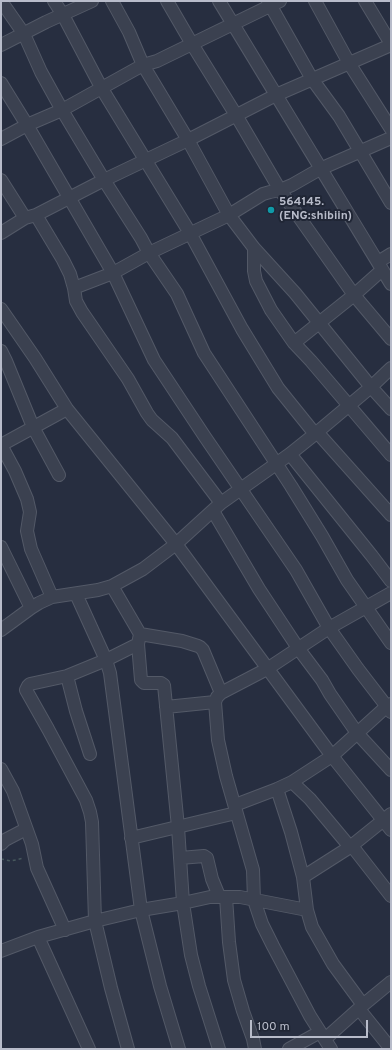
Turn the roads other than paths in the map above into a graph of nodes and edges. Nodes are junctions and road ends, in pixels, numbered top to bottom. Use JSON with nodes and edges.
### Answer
{"nodes":[{"id":1,"x":1,"y":1,"type":"edge"},
{"id":2,"x":54,"y":1,"type":"edge"},
{"id":3,"x":92,"y":1,"type":"edge"},
{"id":4,"x":112,"y":1,"type":"edge"},
{"id":5,"x":167,"y":1,"type":"edge"},
{"id":6,"x":219,"y":1,"type":"edge"},
{"id":7,"x":315,"y":1,"type":"edge"},
{"id":8,"x":365,"y":1,"type":"edge"},
{"id":9,"x":273,"y":3,"type":"edge"},
{"id":10,"x":63,"y":15,"type":"junction"},
{"id":11,"x":234,"y":24,"type":"junction"},
{"id":12,"x":24,"y":34,"type":"junction"},
{"id":13,"x":192,"y":44,"type":"junction"},
{"id":14,"x":391,"y":44,"type":"edge"},
{"id":15,"x":1,"y":45,"type":"edge"},
{"id":16,"x":349,"y":63,"type":"junction"},
{"id":17,"x":143,"y":65,"type":"junction"},
{"id":18,"x":312,"y":79,"type":"junction"},
{"id":19,"x":1,"y":83,"type":"edge"},
{"id":20,"x":102,"y":89,"type":"junction"},
{"id":21,"x":276,"y":95,"type":"junction"},
{"id":22,"x":62,"y":110,"type":"junction"},
{"id":23,"x":236,"y":115,"type":"junction"},
{"id":24,"x":27,"y":125,"type":"junction"},
{"id":25,"x":391,"y":129,"type":"edge"},
{"id":26,"x":391,"y":138,"type":"edge"},
{"id":27,"x":1,"y":139,"type":"edge"},
{"id":28,"x":188,"y":140,"type":"junction"},
{"id":29,"x":360,"y":152,"type":"junction"},
{"id":30,"x":145,"y":160,"type":"junction"},
{"id":31,"x":320,"y":169,"type":"junction"},
{"id":32,"x":1,"y":180,"type":"edge"},
{"id":33,"x":104,"y":180,"type":"junction"},
{"id":34,"x":280,"y":190,"type":"junction"},
{"id":35,"x":69,"y":198,"type":"junction"},
{"id":36,"x":391,"y":204,"type":"edge"},
{"id":37,"x":229,"y":215,"type":"junction"},
{"id":38,"x":30,"y":217,"type":"junction"},
{"id":39,"x":1,"y":233,"type":"edge"},
{"id":40,"x":190,"y":233,"type":"junction"},
{"id":41,"x":254,"y":248,"type":"junction"},
{"id":42,"x":149,"y":253,"type":"junction"},
{"id":43,"x":391,"y":254,"type":"edge"},
{"id":44,"x":380,"y":266,"type":"junction"},
{"id":45,"x":113,"y":273,"type":"junction"},
{"id":46,"x":391,"y":284,"type":"edge"},
{"id":47,"x":74,"y":288,"type":"junction"},
{"id":48,"x":354,"y":295,"type":"junction"},
{"id":49,"x":3,"y":317,"type":"edge"},
{"id":50,"x":319,"y":323,"type":"junction"},
{"id":51,"x":391,"y":339,"type":"edge"},
{"id":52,"x":294,"y":343,"type":"junction"},
{"id":53,"x":1,"y":351,"type":"edge"},
{"id":54,"x":391,"y":368,"type":"edge"},
{"id":55,"x":371,"y":387,"type":"junction"},
{"id":56,"x":349,"y":405,"type":"junction"},
{"id":57,"x":67,"y":409,"type":"junction"},
{"id":58,"x":391,"y":409,"type":"edge"},
{"id":59,"x":33,"y":428,"type":"junction"},
{"id":60,"x":316,"y":433,"type":"junction"},
{"id":61,"x":1,"y":445,"type":"edge"},
{"id":62,"x":290,"y":454,"type":"junction"},
{"id":63,"x":391,"y":455,"type":"edge"},
{"id":64,"x":276,"y":464,"type":"junction"},
{"id":65,"x":59,"y":475,"type":"dead end"},
{"id":66,"x":241,"y":489,"type":"junction"},
{"id":67,"x":217,"y":507,"type":"junction"},
{"id":68,"x":391,"y":515,"type":"edge"},
{"id":69,"x":176,"y":544,"type":"junction"},
{"id":70,"x":1,"y":547,"type":"edge"},
{"id":71,"x":391,"y":581,"type":"edge"},
{"id":72,"x":112,"y":586,"type":"junction"},
{"id":73,"x":391,"y":593,"type":"edge"},
{"id":74,"x":76,"y":594,"type":"junction"},
{"id":75,"x":52,"y":598,"type":"junction"},
{"id":76,"x":366,"y":607,"type":"junction"},
{"id":77,"x":30,"y":608,"type":"junction"},
{"id":78,"x":329,"y":628,"type":"junction"},
{"id":79,"x":1,"y":630,"type":"edge"},
{"id":80,"x":139,"y":639,"type":"junction"},
{"id":81,"x":391,"y":643,"type":"edge"},
{"id":82,"x":298,"y":648,"type":"junction"},
{"id":83,"x":106,"y":660,"type":"junction"},
{"id":84,"x":267,"y":669,"type":"junction"},
{"id":85,"x":67,"y":676,"type":"junction"},
{"id":86,"x":218,"y":698,"type":"junction"},
{"id":87,"x":166,"y":707,"type":"junction"},
{"id":88,"x":389,"y":708,"type":"edge"},
{"id":89,"x":357,"y":733,"type":"junction"},
{"id":90,"x":90,"y":754,"type":"dead end"},
{"id":91,"x":332,"y":756,"type":"junction"},
{"id":92,"x":1,"y":769,"type":"edge"},
{"id":93,"x":391,"y":770,"type":"edge"},
{"id":94,"x":292,"y":782,"type":"junction"},
{"id":95,"x":277,"y":789,"type":"junction"},
{"id":96,"x":236,"y":809,"type":"junction"},
{"id":97,"x":387,"y":818,"type":"edge"},
{"id":98,"x":178,"y":827,"type":"junction"},
{"id":99,"x":26,"y":829,"type":"junction"},
{"id":100,"x":391,"y":830,"type":"edge"},
{"id":101,"x":131,"y":838,"type":"junction"},
{"id":102,"x":1,"y":844,"type":"edge"},
{"id":103,"x":351,"y":846,"type":"junction"},
{"id":104,"x":180,"y":858,"type":"junction"},
{"id":105,"x":303,"y":877,"type":"junction"},
{"id":106,"x":391,"y":896,"type":"edge"},
{"id":107,"x":222,"y":897,"type":"junction"},
{"id":108,"x":254,"y":900,"type":"junction"},
{"id":109,"x":183,"y":903,"type":"junction"},
{"id":110,"x":141,"y":910,"type":"junction"},
{"id":111,"x":307,"y":910,"type":"junction"},
{"id":112,"x":95,"y":920,"type":"junction"},
{"id":113,"x":65,"y":930,"type":"junction"},
{"id":114,"x":34,"y":939,"type":"junction"},
{"id":115,"x":1,"y":951,"type":"edge"},
{"id":116,"x":391,"y":982,"type":"edge"},
{"id":117,"x":361,"y":1007,"type":"junction"},
{"id":118,"x":325,"y":1040,"type":"edge"},
{"id":119,"x":89,"y":1049,"type":"edge"},
{"id":120,"x":128,"y":1049,"type":"edge"},
{"id":121,"x":179,"y":1049,"type":"edge"},
{"id":122,"x":220,"y":1049,"type":"edge"},
{"id":123,"x":255,"y":1049,"type":"edge"},
{"id":124,"x":289,"y":1049,"type":"edge"},
{"id":125,"x":391,"y":1049,"type":"edge"}],
"edges":[{"from":1,"to":12,"type":"street"},
{"from":2,"to":10,"type":"street"},
{"from":3,"to":10,"type":"street"},
{"from":4,"to":17,"type":"street"},
{"from":5,"to":13,"type":"street"},
{"from":6,"to":11,"type":"street"},
{"from":7,"to":16,"type":"street"},
{"from":8,"to":14,"type":"street"},
{"from":9,"to":11,"type":"street"},
{"from":9,"to":18,"type":"street"},
{"from":10,"to":12,"type":"street"},
{"from":10,"to":20,"type":"street"},
{"from":11,"to":13,"type":"street"},
{"from":11,"to":21,"type":"street"},
{"from":12,"to":15,"type":"street"},
{"from":12,"to":22,"type":"street"},
{"from":13,"to":17,"type":"street"},
{"from":13,"to":23,"type":"street"},
{"from":14,"to":16,"type":"street"},
{"from":16,"to":18,"type":"street"},
{"from":16,"to":25,"type":"street"},
{"from":17,"to":20,"type":"street"},
{"from":17,"to":28,"type":"street"},
{"from":18,"to":21,"type":"street"},
{"from":18,"to":29,"type":"street"},
{"from":19,"to":24,"type":"street"},
{"from":20,"to":22,"type":"street"},
{"from":20,"to":30,"type":"street"},
{"from":21,"to":23,"type":"street"},
{"from":21,"to":31,"type":"street"},
{"from":22,"to":24,"type":"street"},
{"from":22,"to":33,"type":"street"},
{"from":23,"to":28,"type":"street"},
{"from":23,"to":34,"type":"street"},
{"from":24,"to":27,"type":"street"},
{"from":24,"to":35,"type":"street"},
{"from":26,"to":29,"type":"street"},
{"from":28,"to":30,"type":"street"},
{"from":28,"to":37,"type":"street"},
{"from":29,"to":31,"type":"street"},
{"from":29,"to":36,"type":"street"},
{"from":30,"to":33,"type":"street"},
{"from":30,"to":40,"type":"street"},
{"from":31,"to":34,"type":"street"},
{"from":31,"to":44,"type":"street"},
{"from":32,"to":38,"type":"street"},
{"from":33,"to":35,"type":"street"},
{"from":33,"to":42,"type":"street"},
{"from":34,"to":37,"type":"street"},
{"from":34,"to":48,"type":"street"},
{"from":35,"to":38,"type":"street"},
{"from":35,"to":45,"type":"street"},
{"from":37,"to":40,"type":"street"},
{"from":37,"to":41,"type":"street"},
{"from":38,"to":39,"type":"street"},
{"from":38,"to":47,"type":"street"},
{"from":40,"to":42,"type":"street"},
{"from":40,"to":60,"type":"street"},
{"from":41,"to":50,"type":"street"},
{"from":41,"to":52,"type":"street"},
{"from":42,"to":45,"type":"street"},
{"from":42,"to":64,"type":"street"},
{"from":43,"to":44,"type":"street"},
{"from":44,"to":46,"type":"street"},
{"from":44,"to":48,"type":"street"},
{"from":45,"to":47,"type":"street"},
{"from":45,"to":66,"type":"street"},
{"from":47,"to":67,"type":"street"},
{"from":48,"to":50,"type":"street"},
{"from":48,"to":51,"type":"street"},
{"from":49,"to":57,"type":"street"},
{"from":50,"to":52,"type":"street"},
{"from":50,"to":55,"type":"street"},
{"from":52,"to":56,"type":"street"},
{"from":53,"to":59,"type":"street"},
{"from":54,"to":55,"type":"street"},
{"from":55,"to":56,"type":"street"},
{"from":55,"to":58,"type":"street"},
{"from":56,"to":60,"type":"street"},
{"from":56,"to":63,"type":"street"},
{"from":57,"to":59,"type":"street"},
{"from":57,"to":69,"type":"street"},
{"from":59,"to":61,"type":"street"},
{"from":59,"to":65,"type":"street"},
{"from":60,"to":62,"type":"street"},
{"from":60,"to":68,"type":"street"},
{"from":61,"to":75,"type":"street"},
{"from":62,"to":64,"type":"street"},
{"from":62,"to":71,"type":"street"},
{"from":64,"to":66,"type":"street"},
{"from":64,"to":76,"type":"street"},
{"from":66,"to":67,"type":"street"},
{"from":66,"to":78,"type":"street"},
{"from":67,"to":69,"type":"street"},
{"from":67,"to":82,"type":"street"},
{"from":69,"to":72,"type":"street"},
{"from":69,"to":84,"type":"street"},
{"from":70,"to":77,"type":"street"},
{"from":72,"to":74,"type":"street"},
{"from":72,"to":80,"type":"street"},
{"from":73,"to":76,"type":"street"},
{"from":74,"to":75,"type":"street"},
{"from":74,"to":83,"type":"street"},
{"from":75,"to":77,"type":"street"},
{"from":76,"to":78,"type":"street"},
{"from":76,"to":81,"type":"street"},
{"from":77,"to":79,"type":"street"},
{"from":78,"to":82,"type":"street"},
{"from":78,"to":88,"type":"street"},
{"from":80,"to":83,"type":"street"},
{"from":80,"to":86,"type":"street"},
{"from":80,"to":87,"type":"street"},
{"from":82,"to":84,"type":"street"},
{"from":82,"to":89,"type":"street"},
{"from":83,"to":85,"type":"street"},
{"from":83,"to":101,"type":"street"},
{"from":84,"to":86,"type":"street"},
{"from":84,"to":91,"type":"street"},
{"from":85,"to":90,"type":"street"},
{"from":85,"to":112,"type":"street"},
{"from":86,"to":87,"type":"street"},
{"from":86,"to":96,"type":"street"},
{"from":87,"to":98,"type":"street"},
{"from":88,"to":89,"type":"street"},
{"from":89,"to":91,"type":"street"},
{"from":89,"to":93,"type":"street"},
{"from":91,"to":94,"type":"street"},
{"from":91,"to":97,"type":"street"},
{"from":92,"to":99,"type":"street"},
{"from":94,"to":95,"type":"street"},
{"from":94,"to":103,"type":"street"},
{"from":95,"to":96,"type":"street"},
{"from":95,"to":105,"type":"street"},
{"from":96,"to":98,"type":"street"},
{"from":96,"to":108,"type":"street"},
{"from":97,"to":100,"type":"street"},
{"from":97,"to":103,"type":"street"},
{"from":98,"to":101,"type":"street"},
{"from":98,"to":104,"type":"street"},
{"from":99,"to":102,"type":"street"},
{"from":99,"to":113,"type":"street"},
{"from":101,"to":110,"type":"street"},
{"from":103,"to":105,"type":"street"},
{"from":103,"to":106,"type":"street"},
{"from":104,"to":107,"type":"street"},
{"from":104,"to":109,"type":"street"},
{"from":105,"to":111,"type":"street"},
{"from":107,"to":108,"type":"street"},
{"from":107,"to":109,"type":"street"},
{"from":107,"to":123,"type":"street"},
{"from":108,"to":111,"type":"street"},
{"from":108,"to":118,"type":"street"},
{"from":109,"to":110,"type":"street"},
{"from":109,"to":122,"type":"street"},
{"from":110,"to":112,"type":"street"},
{"from":110,"to":121,"type":"street"},
{"from":111,"to":117,"type":"street"},
{"from":112,"to":113,"type":"street"},
{"from":112,"to":120,"type":"street"},
{"from":113,"to":114,"type":"street"},
{"from":114,"to":115,"type":"street"},
{"from":114,"to":119,"type":"street"},
{"from":116,"to":117,"type":"street"},
{"from":117,"to":118,"type":"street"},
{"from":117,"to":125,"type":"street"},
{"from":118,"to":124,"type":"street"}]}
